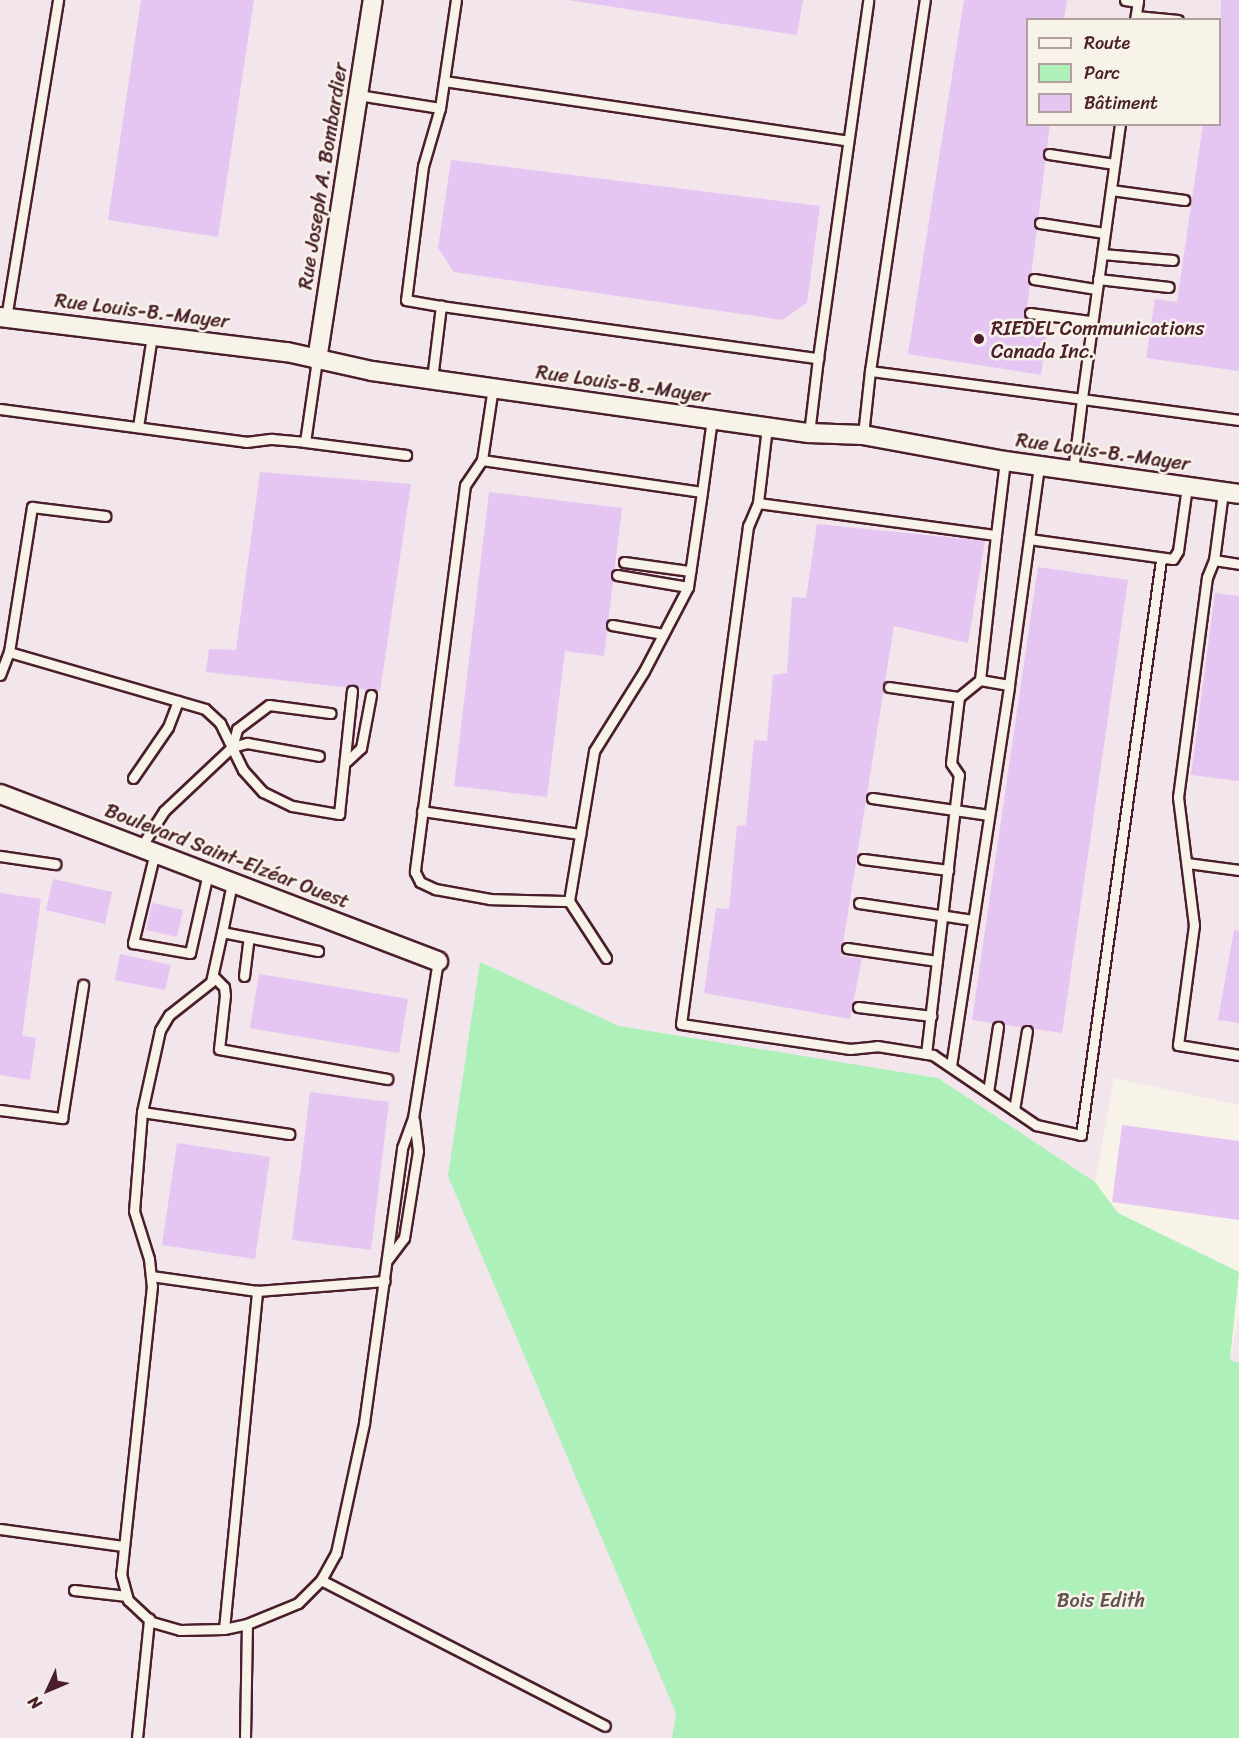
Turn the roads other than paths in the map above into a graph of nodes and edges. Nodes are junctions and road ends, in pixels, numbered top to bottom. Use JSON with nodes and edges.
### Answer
{"nodes":[{"id":1,"x":58,"y":0,"type":"edge"},
{"id":2,"x":373,"y":0,"type":"edge"},
{"id":3,"x":456,"y":0,"type":"edge"},
{"id":4,"x":868,"y":0,"type":"edge"},
{"id":5,"x":925,"y":0,"type":"edge"},
{"id":6,"x":1125,"y":0,"type":"edge"},
{"id":7,"x":1138,"y":1,"type":"edge"},
{"id":8,"x":1136,"y":18,"type":"edge"},
{"id":9,"x":444,"y":81,"type":"junction"},
{"id":10,"x":358,"y":95,"type":"junction"},
{"id":11,"x":440,"y":108,"type":"junction"},
{"id":12,"x":1120,"y":126,"type":"edge"},
{"id":13,"x":848,"y":141,"type":"junction"},
{"id":14,"x":1050,"y":154,"type":"dead end"},
{"id":15,"x":1114,"y":164,"type":"junction"},
{"id":16,"x":1112,"y":189,"type":"junction"},
{"id":17,"x":1184,"y":200,"type":"dead end"},
{"id":18,"x":1040,"y":223,"type":"dead end"},
{"id":19,"x":1104,"y":233,"type":"junction"},
{"id":20,"x":1102,"y":254,"type":"junction"},
{"id":21,"x":1173,"y":260,"type":"dead end"},
{"id":22,"x":1034,"y":279,"type":"dead end"},
{"id":23,"x":1097,"y":284,"type":"junction"},
{"id":24,"x":1169,"y":287,"type":"dead end"},
{"id":25,"x":441,"y":306,"type":"junction"},
{"id":26,"x":1030,"y":314,"type":"dead end"},
{"id":27,"x":3,"y":317,"type":"edge"},
{"id":28,"x":1091,"y":321,"type":"junction"},
{"id":29,"x":152,"y":333,"type":"junction"},
{"id":30,"x":818,"y":358,"type":"junction"},
{"id":31,"x":317,"y":360,"type":"junction"},
{"id":32,"x":870,"y":371,"type":"junction"},
{"id":33,"x":432,"y":379,"type":"junction"},
{"id":34,"x":493,"y":387,"type":"junction"},
{"id":35,"x":1082,"y":399,"type":"junction"},
{"id":36,"x":0,"y":409,"type":"edge"},
{"id":37,"x":712,"y":419,"type":"junction"},
{"id":38,"x":1239,"y":420,"type":"edge"},
{"id":39,"x":138,"y":427,"type":"junction"},
{"id":40,"x":767,"y":427,"type":"junction"},
{"id":41,"x":809,"y":433,"type":"junction"},
{"id":42,"x":863,"y":435,"type":"junction"},
{"id":43,"x":305,"y":442,"type":"junction"},
{"id":44,"x":406,"y":455,"type":"dead end"},
{"id":45,"x":482,"y":460,"type":"junction"},
{"id":46,"x":1005,"y":461,"type":"junction"},
{"id":47,"x":1040,"y":466,"type":"junction"},
{"id":48,"x":1073,"y":470,"type":"junction"},
{"id":49,"x":1187,"y":486,"type":"junction"},
{"id":50,"x":702,"y":492,"type":"junction"},
{"id":51,"x":1231,"y":493,"type":"edge"},
{"id":52,"x":758,"y":503,"type":"junction"},
{"id":53,"x":105,"y":516,"type":"dead end"},
{"id":54,"x":996,"y":535,"type":"junction"},
{"id":55,"x":1029,"y":539,"type":"junction"},
{"id":56,"x":1161,"y":560,"type":"junction"},
{"id":57,"x":1214,"y":560,"type":"junction"},
{"id":58,"x":624,"y":562,"type":"dead end"},
{"id":59,"x":1239,"y":564,"type":"edge"},
{"id":60,"x":690,"y":571,"type":"junction"},
{"id":61,"x":616,"y":575,"type":"dead end"},
{"id":62,"x":688,"y":587,"type":"junction"},
{"id":63,"x":612,"y":625,"type":"dead end"},
{"id":64,"x":663,"y":634,"type":"junction"},
{"id":65,"x":9,"y":651,"type":"junction"},
{"id":66,"x":0,"y":675,"type":"edge"},
{"id":67,"x":980,"y":680,"type":"junction"},
{"id":68,"x":1009,"y":685,"type":"junction"},
{"id":69,"x":889,"y":687,"type":"dead end"},
{"id":70,"x":352,"y":691,"type":"dead end"},
{"id":71,"x":371,"y":696,"type":"dead end"},
{"id":72,"x":959,"y":696,"type":"junction"},
{"id":73,"x":178,"y":701,"type":"junction"},
{"id":74,"x":330,"y":713,"type":"dead end"},
{"id":75,"x":232,"y":747,"type":"junction"},
{"id":76,"x":319,"y":756,"type":"dead end"},
{"id":77,"x":347,"y":762,"type":"junction"},
{"id":78,"x":133,"y":778,"type":"dead end"},
{"id":79,"x":0,"y":794,"type":"edge"},
{"id":80,"x":872,"y":798,"type":"dead end"},
{"id":81,"x":955,"y":810,"type":"junction"},
{"id":82,"x":422,"y":811,"type":"junction"},
{"id":83,"x":989,"y":815,"type":"junction"},
{"id":84,"x":580,"y":834,"type":"junction"},
{"id":85,"x":148,"y":850,"type":"junction"},
{"id":86,"x":0,"y":856,"type":"edge"},
{"id":87,"x":863,"y":859,"type":"dead end"},
{"id":88,"x":1187,"y":862,"type":"junction"},
{"id":89,"x":56,"y":864,"type":"dead end"},
{"id":90,"x":948,"y":870,"type":"junction"},
{"id":91,"x":1239,"y":870,"type":"edge"},
{"id":92,"x":208,"y":873,"type":"junction"},
{"id":93,"x":232,"y":883,"type":"junction"},
{"id":94,"x":569,"y":901,"type":"junction"},
{"id":95,"x":859,"y":903,"type":"dead end"},
{"id":96,"x":943,"y":916,"type":"junction"},
{"id":97,"x":973,"y":920,"type":"junction"},
{"id":98,"x":222,"y":932,"type":"junction"},
{"id":99,"x":249,"y":937,"type":"junction"},
{"id":100,"x":847,"y":948,"type":"dead end"},
{"id":101,"x":318,"y":951,"type":"dead end"},
{"id":102,"x":606,"y":958,"type":"dead end"},
{"id":103,"x":438,"y":961,"type":"joint"},
{"id":104,"x":937,"y":961,"type":"junction"},
{"id":105,"x":214,"y":976,"type":"junction"},
{"id":106,"x":244,"y":976,"type":"dead end"},
{"id":107,"x":83,"y":985,"type":"dead end"},
{"id":108,"x":858,"y":1007,"type":"dead end"},
{"id":109,"x":930,"y":1016,"type":"junction"},
{"id":110,"x":998,"y":1027,"type":"dead end"},
{"id":111,"x":1028,"y":1031,"type":"dead end"},
{"id":112,"x":926,"y":1054,"type":"junction"},
{"id":113,"x":1239,"y":1055,"type":"edge"},
{"id":114,"x":951,"y":1066,"type":"junction"},
{"id":115,"x":387,"y":1079,"type":"dead end"},
{"id":116,"x":988,"y":1092,"type":"junction"},
{"id":117,"x":0,"y":1110,"type":"edge"},
{"id":118,"x":1014,"y":1110,"type":"junction"},
{"id":119,"x":142,"y":1112,"type":"junction"},
{"id":120,"x":413,"y":1118,"type":"junction"},
{"id":121,"x":289,"y":1134,"type":"dead end"},
{"id":122,"x":387,"y":1260,"type":"junction"},
{"id":123,"x":151,"y":1276,"type":"junction"},
{"id":124,"x":385,"y":1281,"type":"junction"},
{"id":125,"x":257,"y":1291,"type":"junction"},
{"id":126,"x":0,"y":1529,"type":"edge"},
{"id":127,"x":123,"y":1546,"type":"junction"},
{"id":128,"x":321,"y":1580,"type":"junction"},
{"id":129,"x":75,"y":1590,"type":"dead end"},
{"id":130,"x":127,"y":1596,"type":"junction"},
{"id":131,"x":148,"y":1619,"type":"junction"},
{"id":132,"x":247,"y":1624,"type":"junction"},
{"id":133,"x":224,"y":1629,"type":"junction"},
{"id":134,"x":605,"y":1726,"type":"dead end"},
{"id":135,"x":137,"y":1738,"type":"edge"},
{"id":136,"x":245,"y":1738,"type":"edge"}],
"edges":[{"from":1,"to":27,"type":"lane"},
{"from":2,"to":10,"type":"street","name":"Rue Joseph A. Bombardier"},
{"from":3,"to":9,"type":"lane"},
{"from":4,"to":13,"type":"lane"},
{"from":5,"to":32,"type":"lane"},
{"from":6,"to":7,"type":"lane"},
{"from":7,"to":8,"type":"lane"},
{"from":9,"to":11,"type":"lane"},
{"from":9,"to":13,"type":"lane"},
{"from":10,"to":11,"type":"lane"},
{"from":10,"to":31,"type":"street","name":"Rue Joseph A. Bombardier"},
{"from":11,"to":25,"type":"lane"},
{"from":12,"to":15,"type":"lane"},
{"from":13,"to":30,"type":"lane"},
{"from":14,"to":15,"type":"lane"},
{"from":15,"to":16,"type":"lane"},
{"from":16,"to":17,"type":"lane"},
{"from":16,"to":19,"type":"lane"},
{"from":18,"to":19,"type":"lane"},
{"from":19,"to":20,"type":"lane"},
{"from":20,"to":21,"type":"lane"},
{"from":20,"to":23,"type":"lane"},
{"from":22,"to":23,"type":"lane"},
{"from":23,"to":24,"type":"lane"},
{"from":23,"to":28,"type":"lane"},
{"from":25,"to":30,"type":"lane"},
{"from":25,"to":33,"type":"lane"},
{"from":26,"to":28,"type":"lane"},
{"from":27,"to":29,"type":"street","name":"Rue Louis-B.-Mayer"},
{"from":28,"to":35,"type":"lane"},
{"from":29,"to":31,"type":"street","name":"Rue Louis-B.-Mayer"},
{"from":29,"to":39,"type":"lane"},
{"from":30,"to":41,"type":"lane"},
{"from":31,"to":33,"type":"street","name":"Rue Louis-B.-Mayer"},
{"from":31,"to":43,"type":"lane"},
{"from":32,"to":35,"type":"lane"},
{"from":32,"to":42,"type":"lane"},
{"from":33,"to":34,"type":"street","name":"Rue Louis-B.-Mayer"},
{"from":34,"to":37,"type":"street","name":"Rue Louis-B.-Mayer"},
{"from":34,"to":45,"type":"lane"},
{"from":35,"to":38,"type":"lane"},
{"from":35,"to":48,"type":"lane"},
{"from":36,"to":39,"type":"lane"},
{"from":37,"to":40,"type":"street","name":"Rue Louis-B.-Mayer"},
{"from":37,"to":50,"type":"lane"},
{"from":39,"to":43,"type":"lane"},
{"from":40,"to":41,"type":"street","name":"Rue Louis-B.-Mayer"},
{"from":40,"to":52,"type":"lane"},
{"from":41,"to":42,"type":"street","name":"Rue Louis-B.-Mayer"},
{"from":42,"to":46,"type":"street","name":"Rue Louis-B.-Mayer"},
{"from":43,"to":44,"type":"lane"},
{"from":45,"to":50,"type":"lane"},
{"from":45,"to":82,"type":"lane"},
{"from":46,"to":47,"type":"street","name":"Rue Louis-B.-Mayer"},
{"from":46,"to":54,"type":"lane"},
{"from":47,"to":48,"type":"street","name":"Rue Louis-B.-Mayer"},
{"from":47,"to":55,"type":"lane"},
{"from":48,"to":49,"type":"street","name":"Rue Louis-B.-Mayer"},
{"from":49,"to":51,"type":"street","name":"Rue Louis-B.-Mayer"},
{"from":49,"to":56,"type":"lane"},
{"from":50,"to":60,"type":"lane"},
{"from":51,"to":57,"type":"lane"},
{"from":52,"to":54,"type":"lane"},
{"from":52,"to":112,"type":"lane"},
{"from":53,"to":65,"type":"lane"},
{"from":54,"to":67,"type":"lane"},
{"from":55,"to":56,"type":"lane"},
{"from":55,"to":68,"type":"lane"},
{"from":56,"to":118,"type":"lane"},
{"from":57,"to":59,"type":"lane"},
{"from":57,"to":88,"type":"lane"},
{"from":58,"to":60,"type":"lane"},
{"from":60,"to":62,"type":"lane"},
{"from":61,"to":62,"type":"lane"},
{"from":62,"to":64,"type":"lane"},
{"from":63,"to":64,"type":"lane"},
{"from":64,"to":84,"type":"lane"},
{"from":65,"to":66,"type":"lane"},
{"from":65,"to":73,"type":"lane"},
{"from":67,"to":68,"type":"lane"},
{"from":67,"to":72,"type":"lane"},
{"from":68,"to":83,"type":"lane"},
{"from":69,"to":72,"type":"lane"},
{"from":70,"to":77,"type":"lane"},
{"from":71,"to":77,"type":"lane"},
{"from":72,"to":81,"type":"lane"},
{"from":73,"to":75,"type":"lane"},
{"from":73,"to":78,"type":"lane"},
{"from":74,"to":75,"type":"lane"},
{"from":75,"to":76,"type":"lane"},
{"from":75,"to":77,"type":"lane"},
{"from":75,"to":85,"type":"lane"},
{"from":79,"to":85,"type":"street","name":"Boulevard Saint-Elzéar Ouest"},
{"from":80,"to":81,"type":"lane"},
{"from":81,"to":83,"type":"lane"},
{"from":81,"to":90,"type":"lane"},
{"from":82,"to":84,"type":"lane"},
{"from":82,"to":94,"type":"lane"},
{"from":83,"to":97,"type":"lane"},
{"from":84,"to":94,"type":"lane"},
{"from":85,"to":92,"type":"street","name":"Boulevard Saint-Elzéar Ouest"},
{"from":85,"to":92,"type":"lane"},
{"from":86,"to":89,"type":"lane"},
{"from":87,"to":90,"type":"lane"},
{"from":88,"to":91,"type":"lane"},
{"from":88,"to":113,"type":"lane"},
{"from":90,"to":96,"type":"lane"},
{"from":92,"to":93,"type":"street","name":"Boulevard Saint-Elzéar Ouest"},
{"from":93,"to":98,"type":"lane"},
{"from":93,"to":103,"type":"street","name":"Boulevard Saint-Elzéar Ouest"},
{"from":94,"to":102,"type":"lane"},
{"from":95,"to":96,"type":"lane"},
{"from":96,"to":97,"type":"lane"},
{"from":96,"to":104,"type":"lane"},
{"from":97,"to":114,"type":"lane"},
{"from":98,"to":99,"type":"lane"},
{"from":98,"to":105,"type":"lane"},
{"from":99,"to":101,"type":"lane"},
{"from":99,"to":106,"type":"lane"},
{"from":100,"to":104,"type":"lane"},
{"from":103,"to":120,"type":"lane"},
{"from":104,"to":109,"type":"lane"},
{"from":105,"to":115,"type":"lane"},
{"from":105,"to":119,"type":"lane"},
{"from":107,"to":117,"type":"lane"},
{"from":108,"to":109,"type":"lane"},
{"from":109,"to":112,"type":"lane"},
{"from":110,"to":116,"type":"lane"},
{"from":111,"to":118,"type":"lane"},
{"from":112,"to":114,"type":"lane"},
{"from":114,"to":116,"type":"lane"},
{"from":116,"to":118,"type":"lane"},
{"from":119,"to":121,"type":"lane"},
{"from":119,"to":123,"type":"lane"},
{"from":120,"to":122,"type":"lane"},
{"from":120,"to":122,"type":"lane"},
{"from":122,"to":124,"type":"lane"},
{"from":123,"to":125,"type":"lane"},
{"from":123,"to":127,"type":"lane"},
{"from":124,"to":125,"type":"lane"},
{"from":124,"to":128,"type":"lane"},
{"from":125,"to":133,"type":"lane"},
{"from":126,"to":127,"type":"lane"},
{"from":127,"to":130,"type":"lane"},
{"from":128,"to":132,"type":"lane"},
{"from":128,"to":134,"type":"lane"},
{"from":129,"to":130,"type":"lane"},
{"from":130,"to":131,"type":"lane"},
{"from":131,"to":133,"type":"lane"},
{"from":131,"to":135,"type":"lane"},
{"from":132,"to":133,"type":"lane"},
{"from":132,"to":136,"type":"lane"}]}
